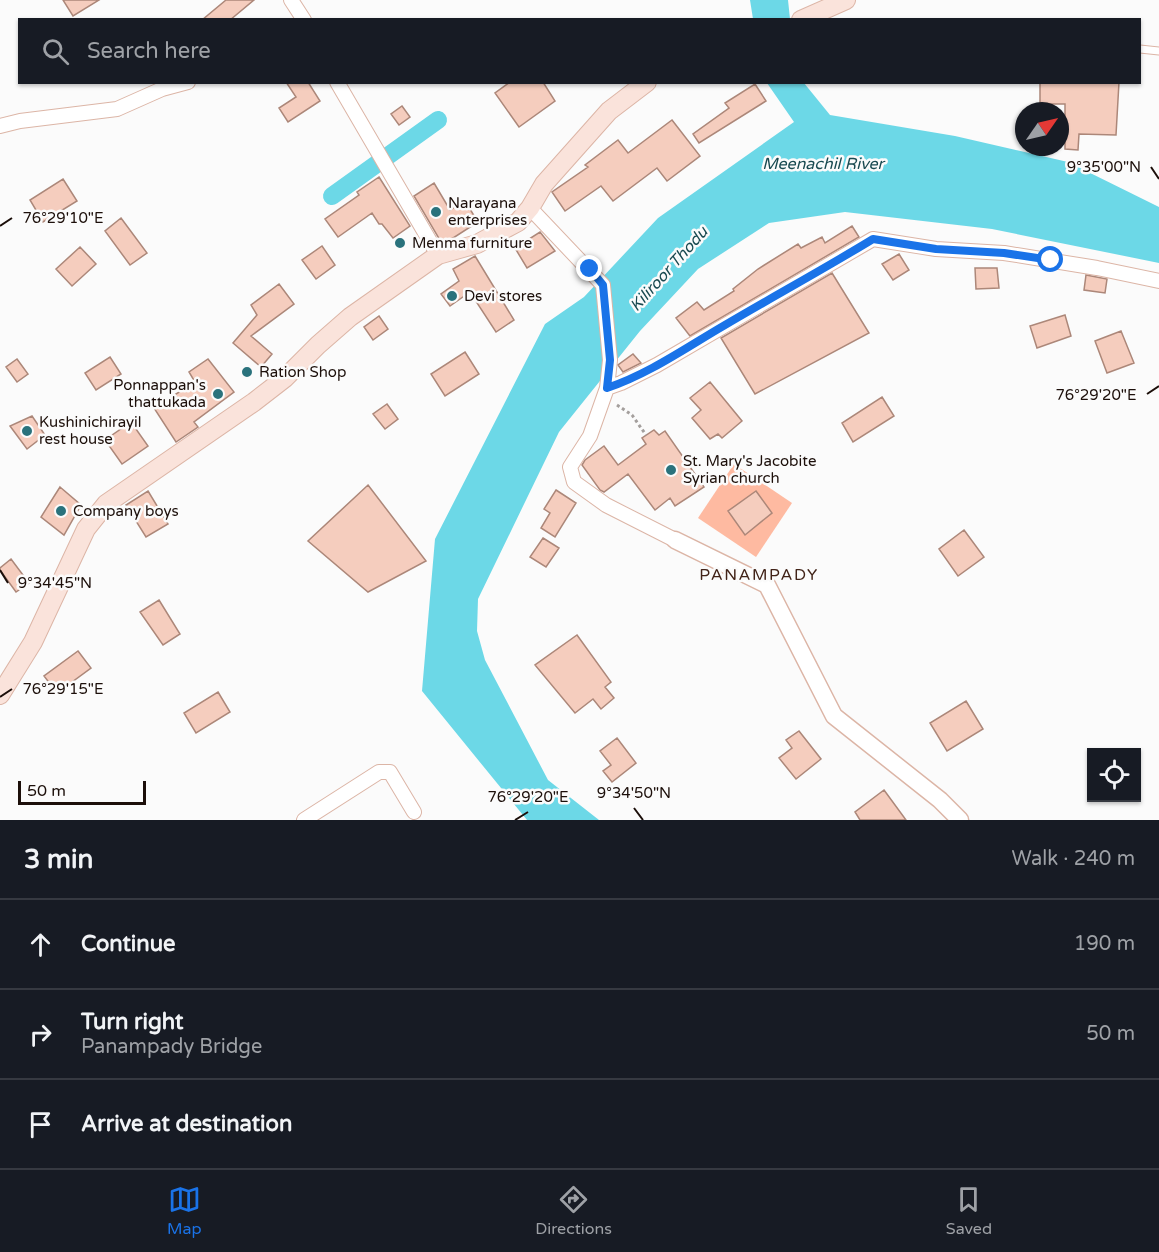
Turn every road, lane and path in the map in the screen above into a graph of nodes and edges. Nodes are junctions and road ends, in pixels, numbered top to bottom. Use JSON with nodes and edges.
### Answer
{"nodes":[{"id":1,"x":291,"y":0,"type":"edge"},
{"id":2,"x":846,"y":0,"type":"edge"},
{"id":3,"x":299,"y":17,"type":"edge"},
{"id":4,"x":805,"y":18,"type":"edge"},
{"id":5,"x":1141,"y":49,"type":"edge"},
{"id":6,"x":1159,"y":51,"type":"edge"},
{"id":7,"x":181,"y":84,"type":"edge"},
{"id":8,"x":338,"y":84,"type":"edge"},
{"id":9,"x":644,"y":84,"type":"edge"},
{"id":10,"x":0,"y":126,"type":"edge"},
{"id":11,"x":530,"y":208,"type":"junction"},
{"id":12,"x":438,"y":255,"type":"junction"},
{"id":13,"x":1159,"y":281,"type":"edge"},
{"id":14,"x":606,"y":387,"type":"junction"},
{"id":15,"x":646,"y":435,"type":"dead end"},
{"id":16,"x":675,"y":540,"type":"joint"},
{"id":17,"x":0,"y":695,"type":"edge"},
{"id":18,"x":414,"y":813,"type":"dead end"},
{"id":19,"x":304,"y":820,"type":"edge"},
{"id":20,"x":960,"y":820,"type":"edge"}],
"edges":[{"from":1,"to":3,"type":"street"},
{"from":2,"to":4,"type":"main road"},
{"from":5,"to":6,"type":"lane"},
{"from":7,"to":10,"type":"street"},
{"from":8,"to":12,"type":"street"},
{"from":9,"to":11,"type":"main road"},
{"from":11,"to":12,"type":"main road"},
{"from":11,"to":14,"type":"street"},
{"from":12,"to":17,"type":"main road"},
{"from":13,"to":14,"type":"street"},
{"from":14,"to":15,"type":"path"},
{"from":14,"to":16,"type":"street"},
{"from":16,"to":20,"type":"street"},
{"from":18,"to":19,"type":"street"}]}
